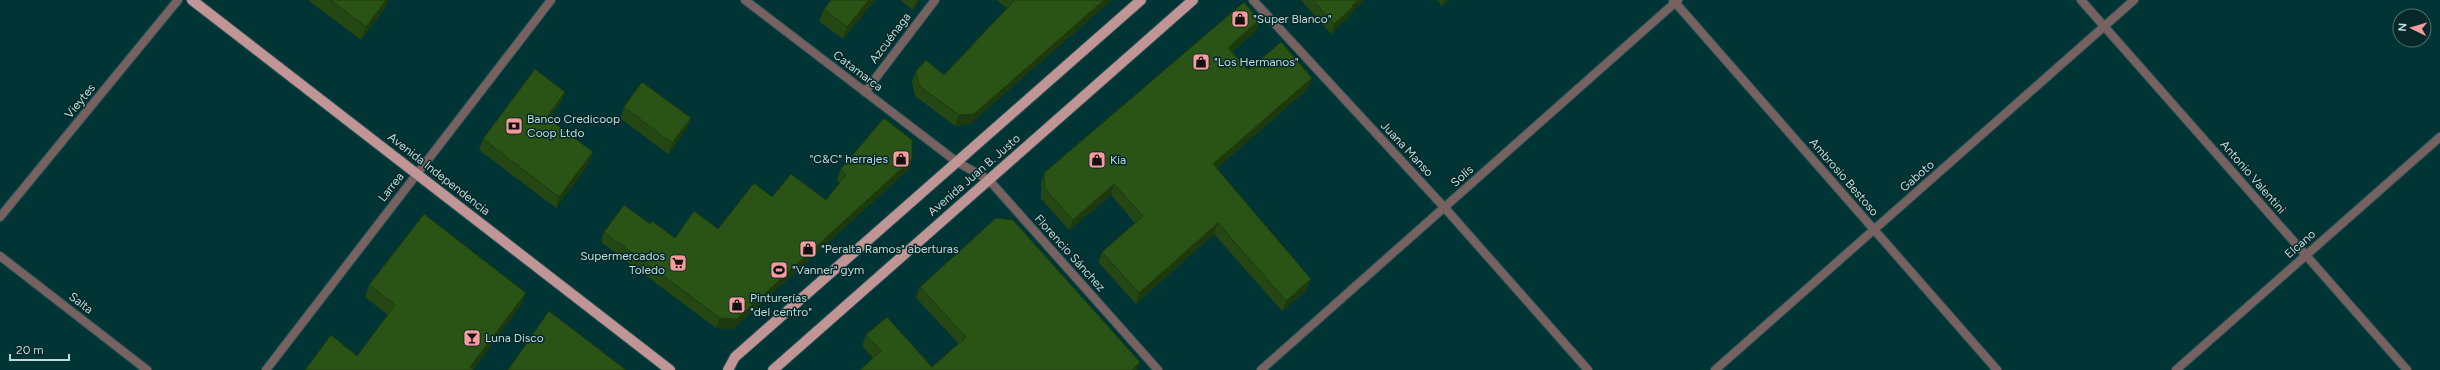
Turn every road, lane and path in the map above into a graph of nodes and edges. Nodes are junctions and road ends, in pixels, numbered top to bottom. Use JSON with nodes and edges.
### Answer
{"nodes":[{"id":1,"x":178,"y":0,"type":"edge"},
{"id":2,"x":192,"y":0,"type":"edge"},
{"id":3,"x":551,"y":0,"type":"edge"},
{"id":4,"x":745,"y":0,"type":"edge"},
{"id":5,"x":935,"y":0,"type":"edge"},
{"id":6,"x":1141,"y":0,"type":"edge"},
{"id":7,"x":1193,"y":0,"type":"edge"},
{"id":8,"x":1253,"y":0,"type":"edge"},
{"id":9,"x":2082,"y":0,"type":"edge"},
{"id":10,"x":2134,"y":0,"type":"edge"},
{"id":11,"x":1676,"y":1,"type":"edge"},
{"id":12,"x":2105,"y":26,"type":"junction"},
{"id":13,"x":865,"y":92,"type":"junction"},
{"id":14,"x":2440,"y":137,"type":"edge"},
{"id":15,"x":957,"y":162,"type":"junction"},
{"id":16,"x":417,"y":174,"type":"junction"},
{"id":17,"x":989,"y":180,"type":"junction"},
{"id":18,"x":1444,"y":207,"type":"junction"},
{"id":19,"x":0,"y":217,"type":"edge"},
{"id":20,"x":1874,"y":230,"type":"junction"},
{"id":21,"x":2306,"y":255,"type":"junction"},
{"id":22,"x":0,"y":256,"type":"edge"},
{"id":23,"x":147,"y":370,"type":"edge"},
{"id":24,"x":266,"y":370,"type":"edge"},
{"id":25,"x":670,"y":370,"type":"edge"},
{"id":26,"x":728,"y":370,"type":"edge"},
{"id":27,"x":773,"y":370,"type":"edge"},
{"id":28,"x":1158,"y":370,"type":"edge"},
{"id":29,"x":1261,"y":370,"type":"edge"},
{"id":30,"x":1588,"y":370,"type":"edge"},
{"id":31,"x":1715,"y":370,"type":"edge"},
{"id":32,"x":1997,"y":370,"type":"edge"},
{"id":33,"x":2176,"y":370,"type":"edge"},
{"id":34,"x":2407,"y":370,"type":"edge"}],
"edges":[{"from":1,"to":19,"type":"street","name":"Vieytes"},
{"from":2,"to":16,"type":"main road","name":"Avenida Independencia"},
{"from":3,"to":16,"type":"street","name":"Larrea"},
{"from":4,"to":13,"type":"street","name":"Catamarca"},
{"from":5,"to":13,"type":"street","name":"Azcuénaga"},
{"from":6,"to":15,"type":"main road","name":"Avenida Juan B. Justo"},
{"from":7,"to":17,"type":"main road","name":"Avenida Juan B. Justo"},
{"from":8,"to":18,"type":"street","name":"Juana Manso"},
{"from":9,"to":12,"type":"street","name":"Antonio Valentini"},
{"from":10,"to":12,"type":"street","name":"Gaboto"},
{"from":11,"to":18,"type":"street","name":"Solís"},
{"from":11,"to":20,"type":"street","name":"Ambrosio Bestoso"},
{"from":12,"to":20,"type":"street","name":"Gaboto"},
{"from":12,"to":21,"type":"street","name":"Antonio Valentini"},
{"from":13,"to":15,"type":"street","name":"Catamarca"},
{"from":14,"to":21,"type":"street","name":"Elcano"},
{"from":15,"to":17,"type":"street","name":"Florencio Sánchez"},
{"from":15,"to":26,"type":"main road","name":"Avenida Juan B. Justo"},
{"from":16,"to":24,"type":"street","name":"Larrea"},
{"from":16,"to":25,"type":"main road","name":"Avenida Independencia"},
{"from":17,"to":27,"type":"main road","name":"Avenida Juan B. Justo"},
{"from":17,"to":28,"type":"street","name":"Florencio Sánchez"},
{"from":18,"to":29,"type":"street","name":"Solís"},
{"from":18,"to":30,"type":"street","name":"Juana Manso"},
{"from":20,"to":31,"type":"street","name":"Gaboto"},
{"from":20,"to":32,"type":"street","name":"Ambrosio Bestoso"},
{"from":21,"to":33,"type":"street","name":"Elcano"},
{"from":21,"to":34,"type":"street","name":"Antonio Valentini"},
{"from":22,"to":23,"type":"street","name":"Salta"}]}
